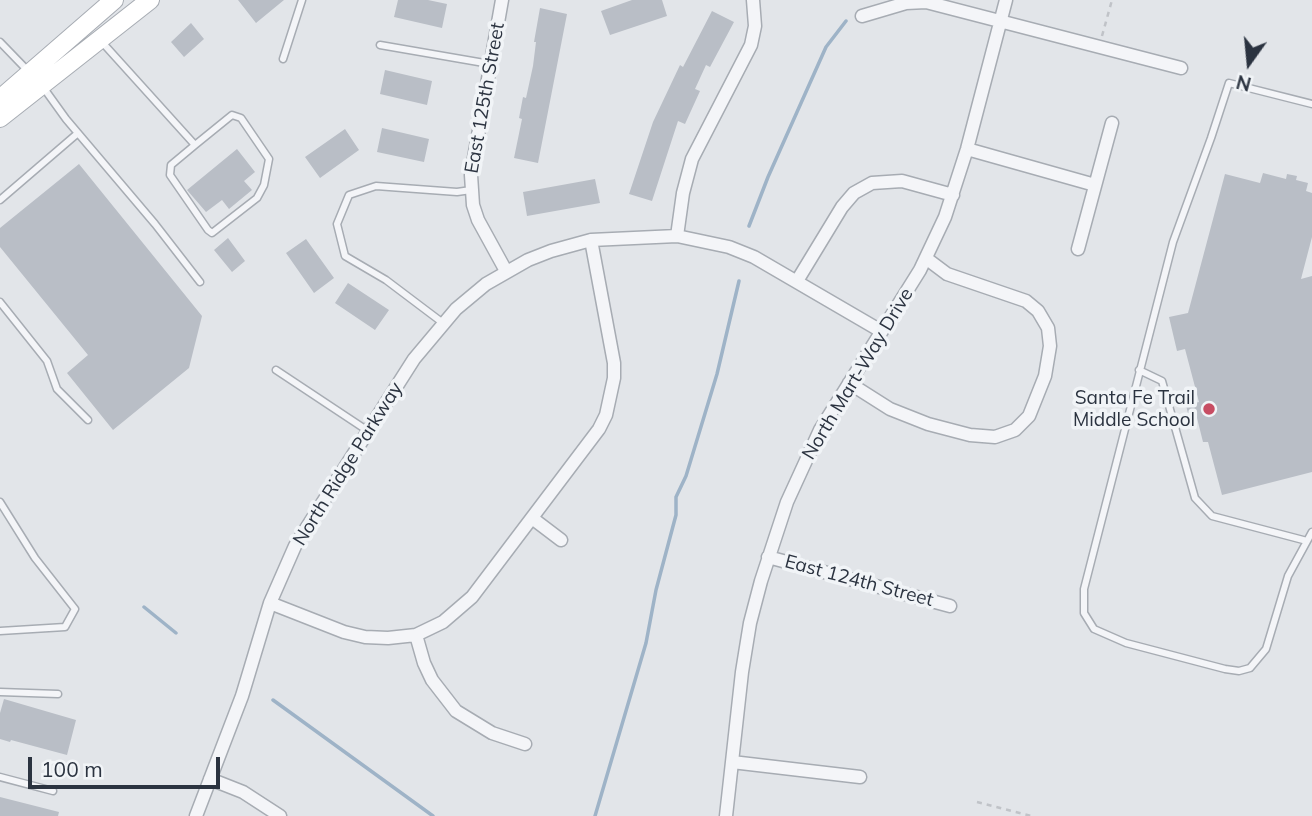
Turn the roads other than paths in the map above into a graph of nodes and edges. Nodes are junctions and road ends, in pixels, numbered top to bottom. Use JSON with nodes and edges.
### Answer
{"nodes":[{"id":1,"x":114,"y":0,"type":"edge"},
{"id":2,"x":150,"y":0,"type":"edge"},
{"id":3,"x":302,"y":0,"type":"edge"},
{"id":4,"x":502,"y":0,"type":"edge"},
{"id":5,"x":753,"y":0,"type":"edge"},
{"id":6,"x":1006,"y":0,"type":"edge"},
{"id":7,"x":862,"y":16,"type":"dead end"},
{"id":8,"x":1000,"y":20,"type":"junction"},
{"id":9,"x":99,"y":39,"type":"junction"},
{"id":10,"x":0,"y":42,"type":"edge"},
{"id":11,"x":380,"y":45,"type":"dead end"},
{"id":12,"x":283,"y":59,"type":"dead end"},
{"id":13,"x":490,"y":64,"type":"junction"},
{"id":14,"x":1181,"y":68,"type":"dead end"},
{"id":15,"x":36,"y":79,"type":"junction"},
{"id":16,"x":0,"y":99,"type":"edge"},
{"id":17,"x":1312,"y":104,"type":"edge"},
{"id":18,"x":0,"y":118,"type":"edge"},
{"id":19,"x":1112,"y":123,"type":"dead end"},
{"id":20,"x":78,"y":132,"type":"junction"},
{"id":21,"x":195,"y":145,"type":"junction"},
{"id":22,"x":967,"y":149,"type":"junction"},
{"id":23,"x":1095,"y":185,"type":"junction"},
{"id":24,"x":471,"y":190,"type":"junction"},
{"id":25,"x":953,"y":195,"type":"junction"},
{"id":26,"x":0,"y":200,"type":"edge"},
{"id":27,"x":677,"y":236,"type":"junction"},
{"id":28,"x":591,"y":240,"type":"junction"},
{"id":29,"x":1078,"y":249,"type":"dead end"},
{"id":30,"x":927,"y":259,"type":"junction"},
{"id":31,"x":506,"y":271,"type":"junction"},
{"id":32,"x":797,"y":281,"type":"junction"},
{"id":33,"x":200,"y":282,"type":"dead end"},
{"id":34,"x":0,"y":302,"type":"edge"},
{"id":35,"x":443,"y":323,"type":"junction"},
{"id":36,"x":881,"y":331,"type":"junction"},
{"id":37,"x":276,"y":370,"type":"dead end"},
{"id":38,"x":1139,"y":370,"type":"junction"},
{"id":39,"x":849,"y":383,"type":"junction"},
{"id":40,"x":88,"y":420,"type":"dead end"},
{"id":41,"x":368,"y":430,"type":"junction"},
{"id":42,"x":0,"y":502,"type":"edge"},
{"id":43,"x":532,"y":518,"type":"junction"},
{"id":44,"x":1312,"y":532,"type":"edge"},
{"id":45,"x":561,"y":540,"type":"dead end"},
{"id":46,"x":1307,"y":541,"type":"junction"},
{"id":47,"x":768,"y":557,"type":"junction"},
{"id":48,"x":270,"y":603,"type":"junction"},
{"id":49,"x":950,"y":606,"type":"dead end"},
{"id":50,"x":0,"y":631,"type":"edge"},
{"id":51,"x":416,"y":635,"type":"junction"},
{"id":52,"x":0,"y":692,"type":"edge"},
{"id":53,"x":58,"y":694,"type":"dead end"},
{"id":54,"x":525,"y":744,"type":"dead end"},
{"id":55,"x":732,"y":762,"type":"junction"},
{"id":56,"x":0,"y":777,"type":"edge"},
{"id":57,"x":860,"y":777,"type":"dead end"},
{"id":58,"x":210,"y":779,"type":"junction"},
{"id":59,"x":53,"y":791,"type":"dead end"},
{"id":60,"x":196,"y":816,"type":"edge"},
{"id":61,"x":280,"y":816,"type":"edge"},
{"id":62,"x":726,"y":816,"type":"edge"}],
"edges":[{"from":1,"to":15,"type":"main road"},
{"from":2,"to":9,"type":"main road"},
{"from":3,"to":12,"type":"lane"},
{"from":4,"to":13,"type":"street","name":"East 125th Street"},
{"from":5,"to":27,"type":"street"},
{"from":6,"to":8,"type":"street","name":"North Mart-Way Drive"},
{"from":7,"to":8,"type":"street"},
{"from":8,"to":14,"type":"street"},
{"from":8,"to":22,"type":"street","name":"North Mart-Way Drive"},
{"from":9,"to":15,"type":"main road"},
{"from":9,"to":21,"type":"lane"},
{"from":10,"to":15,"type":"lane"},
{"from":11,"to":13,"type":"lane"},
{"from":13,"to":24,"type":"street","name":"East 125th Street"},
{"from":15,"to":16,"type":"main road"},
{"from":15,"to":18,"type":"main road"},
{"from":15,"to":20,"type":"lane"},
{"from":17,"to":38,"type":"lane"},
{"from":19,"to":23,"type":"street"},
{"from":20,"to":26,"type":"lane"},
{"from":20,"to":33,"type":"lane"},
{"from":21,"to":21,"type":"lane"},
{"from":22,"to":23,"type":"street"},
{"from":22,"to":25,"type":"street","name":"North Mart-Way Drive"},
{"from":23,"to":29,"type":"street"},
{"from":24,"to":31,"type":"street","name":"East 125th Street"},
{"from":24,"to":35,"type":"lane"},
{"from":25,"to":30,"type":"street","name":"North Mart-Way Drive"},
{"from":25,"to":32,"type":"street"},
{"from":27,"to":28,"type":"street"},
{"from":27,"to":32,"type":"street"},
{"from":28,"to":31,"type":"street","name":"North Ridge Parkway"},
{"from":28,"to":43,"type":"street"},
{"from":30,"to":36,"type":"street","name":"North Mart-Way Drive"},
{"from":30,"to":39,"type":"street"},
{"from":31,"to":35,"type":"street","name":"North Ridge Parkway"},
{"from":32,"to":36,"type":"street"},
{"from":34,"to":40,"type":"lane"},
{"from":35,"to":41,"type":"street","name":"North Ridge Parkway"},
{"from":36,"to":39,"type":"street","name":"North Mart-Way Drive"},
{"from":37,"to":41,"type":"lane"},
{"from":38,"to":46,"type":"lane"},
{"from":38,"to":46,"type":"lane"},
{"from":39,"to":47,"type":"street","name":"North Mart-Way Drive"},
{"from":41,"to":48,"type":"street","name":"North Ridge Parkway"},
{"from":42,"to":50,"type":"lane"},
{"from":43,"to":45,"type":"street"},
{"from":43,"to":51,"type":"street"},
{"from":44,"to":46,"type":"lane"},
{"from":47,"to":49,"type":"street","name":"East 124th Street"},
{"from":47,"to":55,"type":"street","name":"North Mart-Way Drive"},
{"from":48,"to":51,"type":"street"},
{"from":48,"to":58,"type":"street","name":"North Ridge Parkway"},
{"from":51,"to":54,"type":"street"},
{"from":52,"to":53,"type":"lane"},
{"from":55,"to":57,"type":"street"},
{"from":55,"to":62,"type":"street","name":"North Mart-Way Drive"},
{"from":56,"to":59,"type":"lane"},
{"from":58,"to":60,"type":"street","name":"North Ridge Parkway"},
{"from":58,"to":61,"type":"street"}]}
